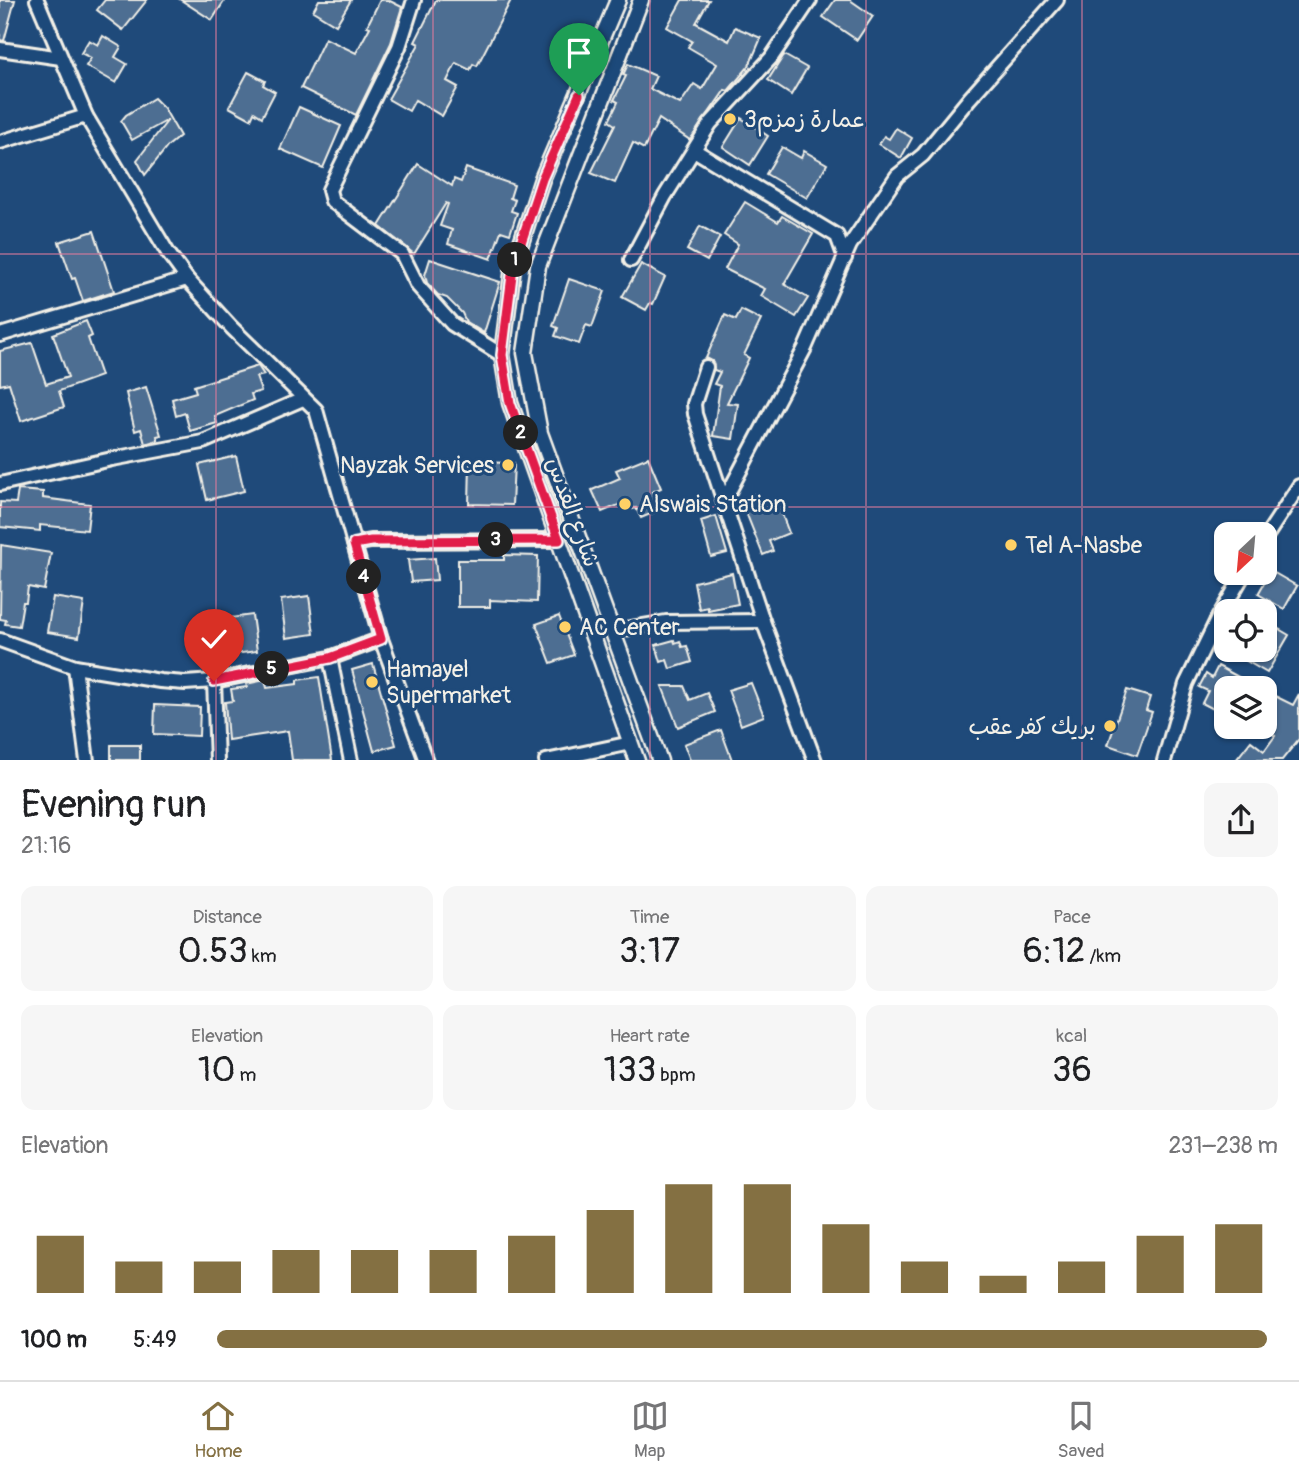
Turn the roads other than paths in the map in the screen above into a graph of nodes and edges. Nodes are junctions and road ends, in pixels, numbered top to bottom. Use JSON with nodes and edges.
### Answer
{"nodes":[{"id":1,"x":37,"y":0,"type":"edge"},
{"id":2,"x":414,"y":0,"type":"edge"},
{"id":3,"x":641,"y":0,"type":"edge"},
{"id":4,"x":810,"y":0,"type":"edge"},
{"id":5,"x":1057,"y":0,"type":"edge"},
{"id":6,"x":617,"y":5,"type":"edge"},
{"id":7,"x":632,"y":25,"type":"junction"},
{"id":8,"x":0,"y":49,"type":"edge"},
{"id":9,"x":61,"y":58,"type":"junction"},
{"id":10,"x":86,"y":116,"type":"junction"},
{"id":11,"x":0,"y":142,"type":"edge"},
{"id":12,"x":694,"y":150,"type":"junction"},
{"id":13,"x":845,"y":258,"type":"junction"},
{"id":14,"x":631,"y":260,"type":"dead end"},
{"id":15,"x":187,"y":279,"type":"junction"},
{"id":16,"x":0,"y":335,"type":"edge"},
{"id":17,"x":502,"y":355,"type":"junction"},
{"id":18,"x":706,"y":367,"type":"dead end"},
{"id":19,"x":303,"y":399,"type":"junction"},
{"id":20,"x":0,"y":484,"type":"edge"},
{"id":21,"x":1299,"y":485,"type":"edge"},
{"id":22,"x":724,"y":500,"type":"junction"},
{"id":23,"x":1275,"y":522,"type":"edge"},
{"id":24,"x":559,"y":540,"type":"junction"},
{"id":25,"x":354,"y":544,"type":"junction"},
{"id":26,"x":1237,"y":585,"type":"edge"},
{"id":27,"x":763,"y":621,"type":"junction"},
{"id":28,"x":613,"y":631,"type":"junction"},
{"id":29,"x":381,"y":639,"type":"junction"},
{"id":30,"x":0,"y":640,"type":"edge"},
{"id":31,"x":330,"y":658,"type":"junction"},
{"id":32,"x":75,"y":667,"type":"junction"},
{"id":33,"x":214,"y":681,"type":"junction"},
{"id":34,"x":652,"y":739,"type":"junction"},
{"id":35,"x":631,"y":743,"type":"junction"},
{"id":36,"x":87,"y":760,"type":"edge"},
{"id":37,"x":217,"y":760,"type":"edge"},
{"id":38,"x":351,"y":760,"type":"edge"},
{"id":39,"x":426,"y":760,"type":"edge"},
{"id":40,"x":551,"y":760,"type":"edge"},
{"id":41,"x":637,"y":760,"type":"edge"},
{"id":42,"x":660,"y":760,"type":"edge"},
{"id":43,"x":815,"y":760,"type":"edge"},
{"id":44,"x":1164,"y":760,"type":"edge"}],
"edges":[{"from":1,"to":9,"type":"street"},
{"from":2,"to":17,"type":"street"},
{"from":3,"to":7,"type":"main road","name":"شارع القدس"},
{"from":4,"to":12,"type":"street"},
{"from":5,"to":13,"type":"street"},
{"from":6,"to":7,"type":"main road"},
{"from":6,"to":17,"type":"main road","name":"شارع القدس"},
{"from":7,"to":28,"type":"main road","name":"شارع القدس"},
{"from":8,"to":9,"type":"street"},
{"from":9,"to":10,"type":"street"},
{"from":10,"to":11,"type":"street"},
{"from":10,"to":15,"type":"street"},
{"from":12,"to":13,"type":"street"},
{"from":12,"to":14,"type":"street"},
{"from":13,"to":22,"type":"street"},
{"from":15,"to":16,"type":"street"},
{"from":15,"to":19,"type":"street"},
{"from":17,"to":24,"type":"main road","name":"شارع القدس"},
{"from":18,"to":22,"type":"street"},
{"from":19,"to":20,"type":"street"},
{"from":19,"to":25,"type":"street"},
{"from":21,"to":23,"type":"street"},
{"from":22,"to":27,"type":"street"},
{"from":24,"to":25,"type":"street"},
{"from":24,"to":35,"type":"main road","name":"شارع القدس"},
{"from":25,"to":29,"type":"street"},
{"from":26,"to":44,"type":"street"},
{"from":27,"to":28,"type":"street"},
{"from":27,"to":43,"type":"street"},
{"from":28,"to":34,"type":"main road","name":"شارع القدس"},
{"from":29,"to":31,"type":"street"},
{"from":29,"to":39,"type":"street"},
{"from":30,"to":32,"type":"street"},
{"from":31,"to":33,"type":"street"},
{"from":31,"to":38,"type":"street"},
{"from":32,"to":33,"type":"street"},
{"from":32,"to":36,"type":"street"},
{"from":33,"to":37,"type":"street"},
{"from":34,"to":35,"type":"main road"},
{"from":34,"to":42,"type":"main road","name":"شارع القدس"},
{"from":35,"to":40,"type":"street"},
{"from":35,"to":41,"type":"main road","name":"شارع القدس"}]}
